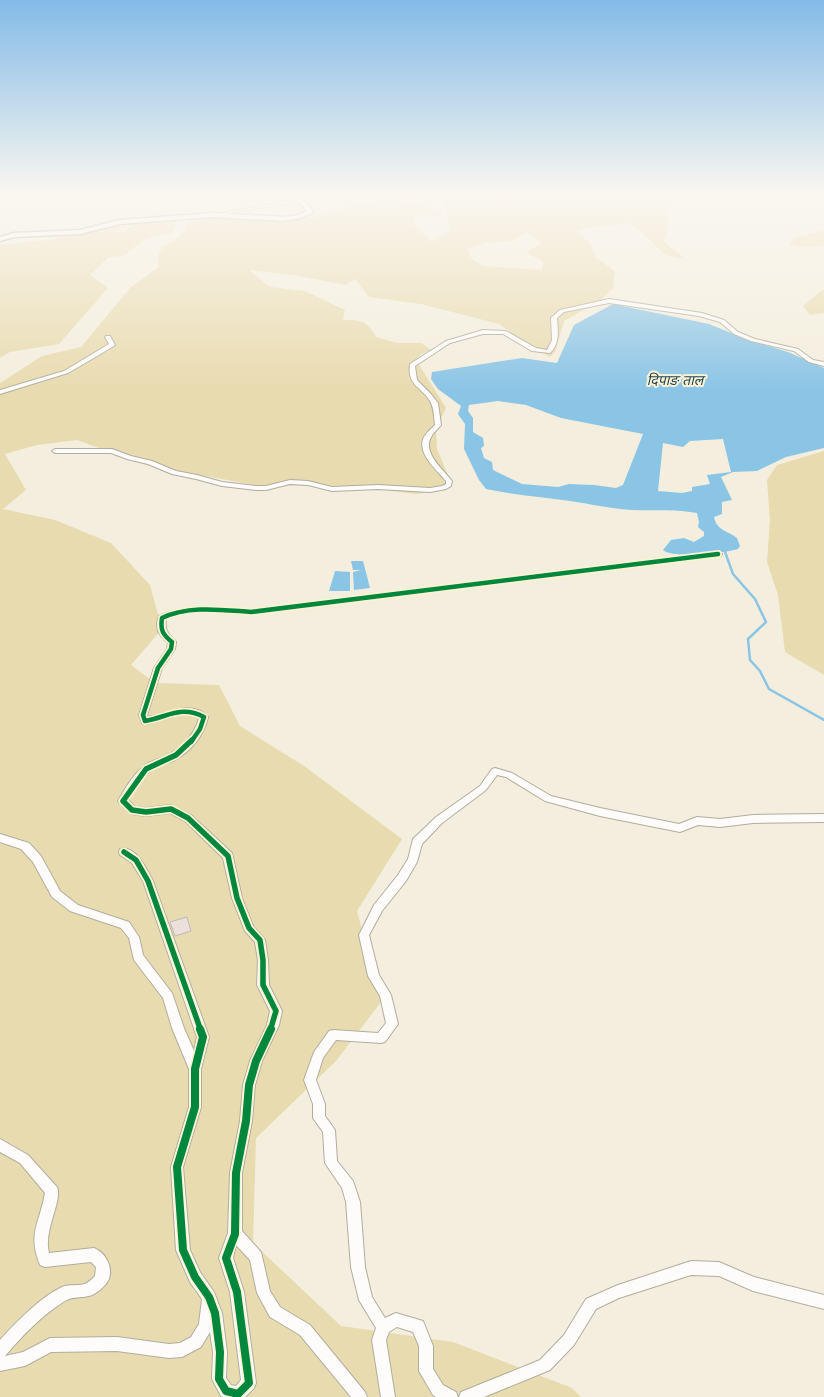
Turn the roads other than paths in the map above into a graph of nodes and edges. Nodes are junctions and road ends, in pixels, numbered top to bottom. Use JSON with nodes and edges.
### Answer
{"nodes":[{"id":1,"x":108,"y":337,"type":"dead end"},
{"id":2,"x":824,"y":364,"type":"edge"},
{"id":3,"x":0,"y":392,"type":"edge"},
{"id":4,"x":55,"y":451,"type":"dead end"},
{"id":5,"x":718,"y":554,"type":"dead end"},
{"id":6,"x":824,"y":818,"type":"edge"},
{"id":7,"x":0,"y":838,"type":"edge"},
{"id":8,"x":124,"y":852,"type":"dead end"},
{"id":9,"x":195,"y":1069,"type":"junction"},
{"id":10,"x":0,"y":1145,"type":"edge"},
{"id":11,"x":235,"y":1234,"type":"junction"},
{"id":12,"x":210,"y":1297,"type":"junction"},
{"id":13,"x":824,"y":1302,"type":"edge"},
{"id":14,"x":382,"y":1327,"type":"junction"},
{"id":15,"x":0,"y":1351,"type":"edge"},
{"id":16,"x":0,"y":1364,"type":"edge"},
{"id":17,"x":360,"y":1397,"type":"edge"},
{"id":18,"x":388,"y":1397,"type":"edge"},
{"id":19,"x":451,"y":1397,"type":"edge"},
{"id":20,"x":466,"y":1397,"type":"edge"}],
"edges":[{"from":1,"to":3,"type":"street"},
{"from":2,"to":4,"type":"street"},
{"from":5,"to":11,"type":"street"},
{"from":6,"to":14,"type":"street"},
{"from":7,"to":9,"type":"street"},
{"from":8,"to":9,"type":"street"},
{"from":9,"to":12,"type":"street"},
{"from":10,"to":15,"type":"street"},
{"from":11,"to":12,"type":"street"},
{"from":11,"to":17,"type":"street"},
{"from":12,"to":16,"type":"street"},
{"from":13,"to":20,"type":"street"},
{"from":14,"to":18,"type":"street"},
{"from":14,"to":19,"type":"street"}]}
